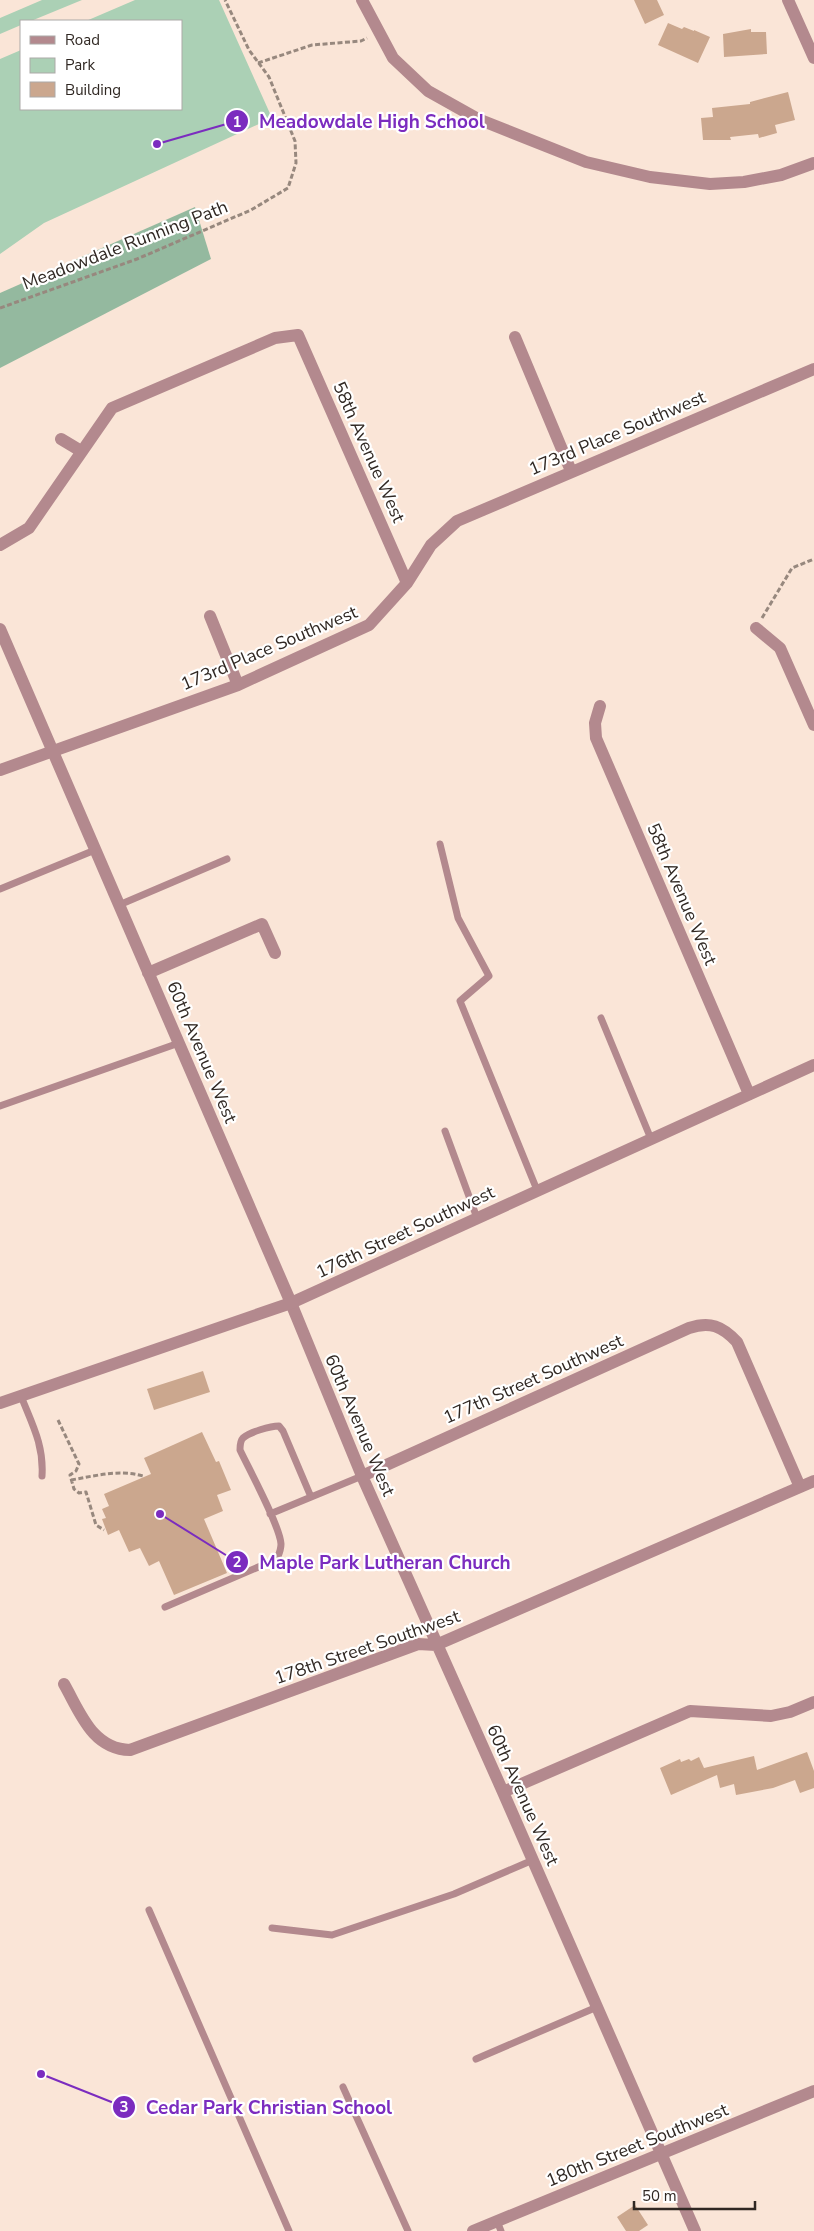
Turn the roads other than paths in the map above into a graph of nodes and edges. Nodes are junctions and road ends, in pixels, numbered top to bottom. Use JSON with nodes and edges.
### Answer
{"nodes":[{"id":1,"x":362,"y":0,"type":"edge"},
{"id":2,"x":788,"y":0,"type":"edge"},
{"id":3,"x":814,"y":58,"type":"edge"},
{"id":4,"x":814,"y":163,"type":"edge"},
{"id":5,"x":515,"y":336,"type":"dead end"},
{"id":6,"x":814,"y":369,"type":"edge"},
{"id":7,"x":61,"y":439,"type":"dead end"},
{"id":8,"x":80,"y":451,"type":"junction"},
{"id":9,"x":571,"y":471,"type":"junction"},
{"id":10,"x":0,"y":545,"type":"edge"},
{"id":11,"x":407,"y":582,"type":"junction"},
{"id":12,"x":210,"y":616,"type":"dead end"},
{"id":13,"x":756,"y":628,"type":"road end"},
{"id":14,"x":0,"y":629,"type":"edge"},
{"id":15,"x":238,"y":685,"type":"junction"},
{"id":16,"x":600,"y":706,"type":"dead end"},
{"id":17,"x":814,"y":725,"type":"edge"},
{"id":18,"x":53,"y":752,"type":"junction"},
{"id":19,"x":0,"y":770,"type":"edge"},
{"id":20,"x":440,"y":844,"type":"dead end"},
{"id":21,"x":95,"y":850,"type":"junction"},
{"id":22,"x":227,"y":859,"type":"dead end"},
{"id":23,"x":0,"y":889,"type":"edge"},
{"id":24,"x":119,"y":905,"type":"junction"},
{"id":25,"x":275,"y":954,"type":"dead end"},
{"id":26,"x":148,"y":973,"type":"junction"},
{"id":27,"x":601,"y":1018,"type":"dead end"},
{"id":28,"x":179,"y":1043,"type":"junction"},
{"id":29,"x":814,"y":1065,"type":"edge"},
{"id":30,"x":749,"y":1094,"type":"junction"},
{"id":31,"x":0,"y":1106,"type":"edge"},
{"id":32,"x":445,"y":1131,"type":"dead end"},
{"id":33,"x":651,"y":1139,"type":"junction"},
{"id":34,"x":537,"y":1190,"type":"junction"},
{"id":35,"x":477,"y":1218,"type":"junction"},
{"id":36,"x":291,"y":1303,"type":"junction"},
{"id":37,"x":21,"y":1396,"type":"junction"},
{"id":38,"x":0,"y":1403,"type":"edge"},
{"id":39,"x":42,"y":1476,"type":"dead end"},
{"id":40,"x":362,"y":1476,"type":"junction"},
{"id":41,"x":814,"y":1481,"type":"edge"},
{"id":42,"x":800,"y":1487,"type":"junction"},
{"id":43,"x":311,"y":1497,"type":"junction"},
{"id":44,"x":270,"y":1514,"type":"junction"},
{"id":45,"x":165,"y":1607,"type":"dead end"},
{"id":46,"x":436,"y":1645,"type":"junction"},
{"id":47,"x":64,"y":1684,"type":"dead end"},
{"id":48,"x":814,"y":1702,"type":"edge"},
{"id":49,"x":504,"y":1792,"type":"junction"},
{"id":50,"x":533,"y":1860,"type":"junction"},
{"id":51,"x":149,"y":1910,"type":"dead end"},
{"id":52,"x":272,"y":1928,"type":"dead end"},
{"id":53,"x":597,"y":2007,"type":"junction"},
{"id":54,"x":476,"y":2059,"type":"dead end"},
{"id":55,"x":343,"y":2088,"type":"dead end"},
{"id":56,"x":814,"y":2091,"type":"edge"},
{"id":57,"x":661,"y":2154,"type":"junction"},
{"id":58,"x":499,"y":2226,"type":"edge"},
{"id":59,"x":289,"y":2231,"type":"edge"},
{"id":60,"x":408,"y":2231,"type":"edge"},
{"id":61,"x":473,"y":2231,"type":"edge"},
{"id":62,"x":694,"y":2231,"type":"edge"}],
"edges":[{"from":1,"to":4,"type":"street"},
{"from":2,"to":3,"type":"street"},
{"from":5,"to":9,"type":"street"},
{"from":6,"to":9,"type":"street","name":"173rd Place Southwest"},
{"from":7,"to":8,"type":"street"},
{"from":8,"to":10,"type":"street"},
{"from":8,"to":11,"type":"street","name":"58th Avenue West"},
{"from":9,"to":11,"type":"street","name":"173rd Place Southwest"},
{"from":11,"to":15,"type":"street","name":"173rd Place Southwest"},
{"from":12,"to":15,"type":"street"},
{"from":13,"to":17,"type":"street"},
{"from":14,"to":18,"type":"street","name":"60th Avenue West"},
{"from":15,"to":18,"type":"street","name":"173rd Place Southwest"},
{"from":16,"to":30,"type":"street","name":"58th Avenue West"},
{"from":18,"to":19,"type":"street","name":"173rd Place Southwest"},
{"from":18,"to":21,"type":"street","name":"60th Avenue West"},
{"from":20,"to":34,"type":"lane"},
{"from":21,"to":23,"type":"lane"},
{"from":21,"to":24,"type":"street","name":"60th Avenue West"},
{"from":22,"to":24,"type":"lane"},
{"from":24,"to":26,"type":"street","name":"60th Avenue West"},
{"from":25,"to":26,"type":"street"},
{"from":26,"to":28,"type":"street","name":"60th Avenue West"},
{"from":27,"to":33,"type":"lane"},
{"from":28,"to":31,"type":"lane"},
{"from":28,"to":36,"type":"street","name":"60th Avenue West"},
{"from":29,"to":30,"type":"street","name":"176th Street Southwest"},
{"from":30,"to":33,"type":"street","name":"176th Street Southwest"},
{"from":32,"to":35,"type":"lane"},
{"from":33,"to":34,"type":"street","name":"176th Street Southwest"},
{"from":34,"to":35,"type":"street","name":"176th Street Southwest"},
{"from":35,"to":36,"type":"street","name":"176th Street Southwest"},
{"from":36,"to":37,"type":"street","name":"176th Street Southwest"},
{"from":36,"to":40,"type":"street","name":"60th Avenue West"},
{"from":37,"to":38,"type":"street","name":"176th Street Southwest"},
{"from":37,"to":39,"type":"lane"},
{"from":40,"to":42,"type":"street","name":"177th Street Southwest"},
{"from":40,"to":43,"type":"lane"},
{"from":40,"to":46,"type":"street","name":"60th Avenue West"},
{"from":41,"to":42,"type":"street","name":"178th Street Southwest"},
{"from":42,"to":46,"type":"street","name":"178th Street Southwest"},
{"from":43,"to":44,"type":"lane"},
{"from":43,"to":44,"type":"lane"},
{"from":44,"to":45,"type":"lane"},
{"from":46,"to":47,"type":"street","name":"178th Street Southwest"},
{"from":46,"to":49,"type":"street","name":"60th Avenue West"},
{"from":48,"to":49,"type":"street"},
{"from":49,"to":50,"type":"street","name":"60th Avenue West"},
{"from":50,"to":52,"type":"lane"},
{"from":50,"to":53,"type":"street","name":"60th Avenue West"},
{"from":51,"to":59,"type":"lane"},
{"from":53,"to":54,"type":"lane"},
{"from":53,"to":57,"type":"street","name":"60th Avenue West"},
{"from":55,"to":60,"type":"lane"},
{"from":56,"to":57,"type":"street","name":"180th Street Southwest"},
{"from":57,"to":58,"type":"street","name":"180th Street Southwest"},
{"from":57,"to":62,"type":"street","name":"60th Avenue West"},
{"from":58,"to":61,"type":"street","name":"180th Street Southwest"}]}
